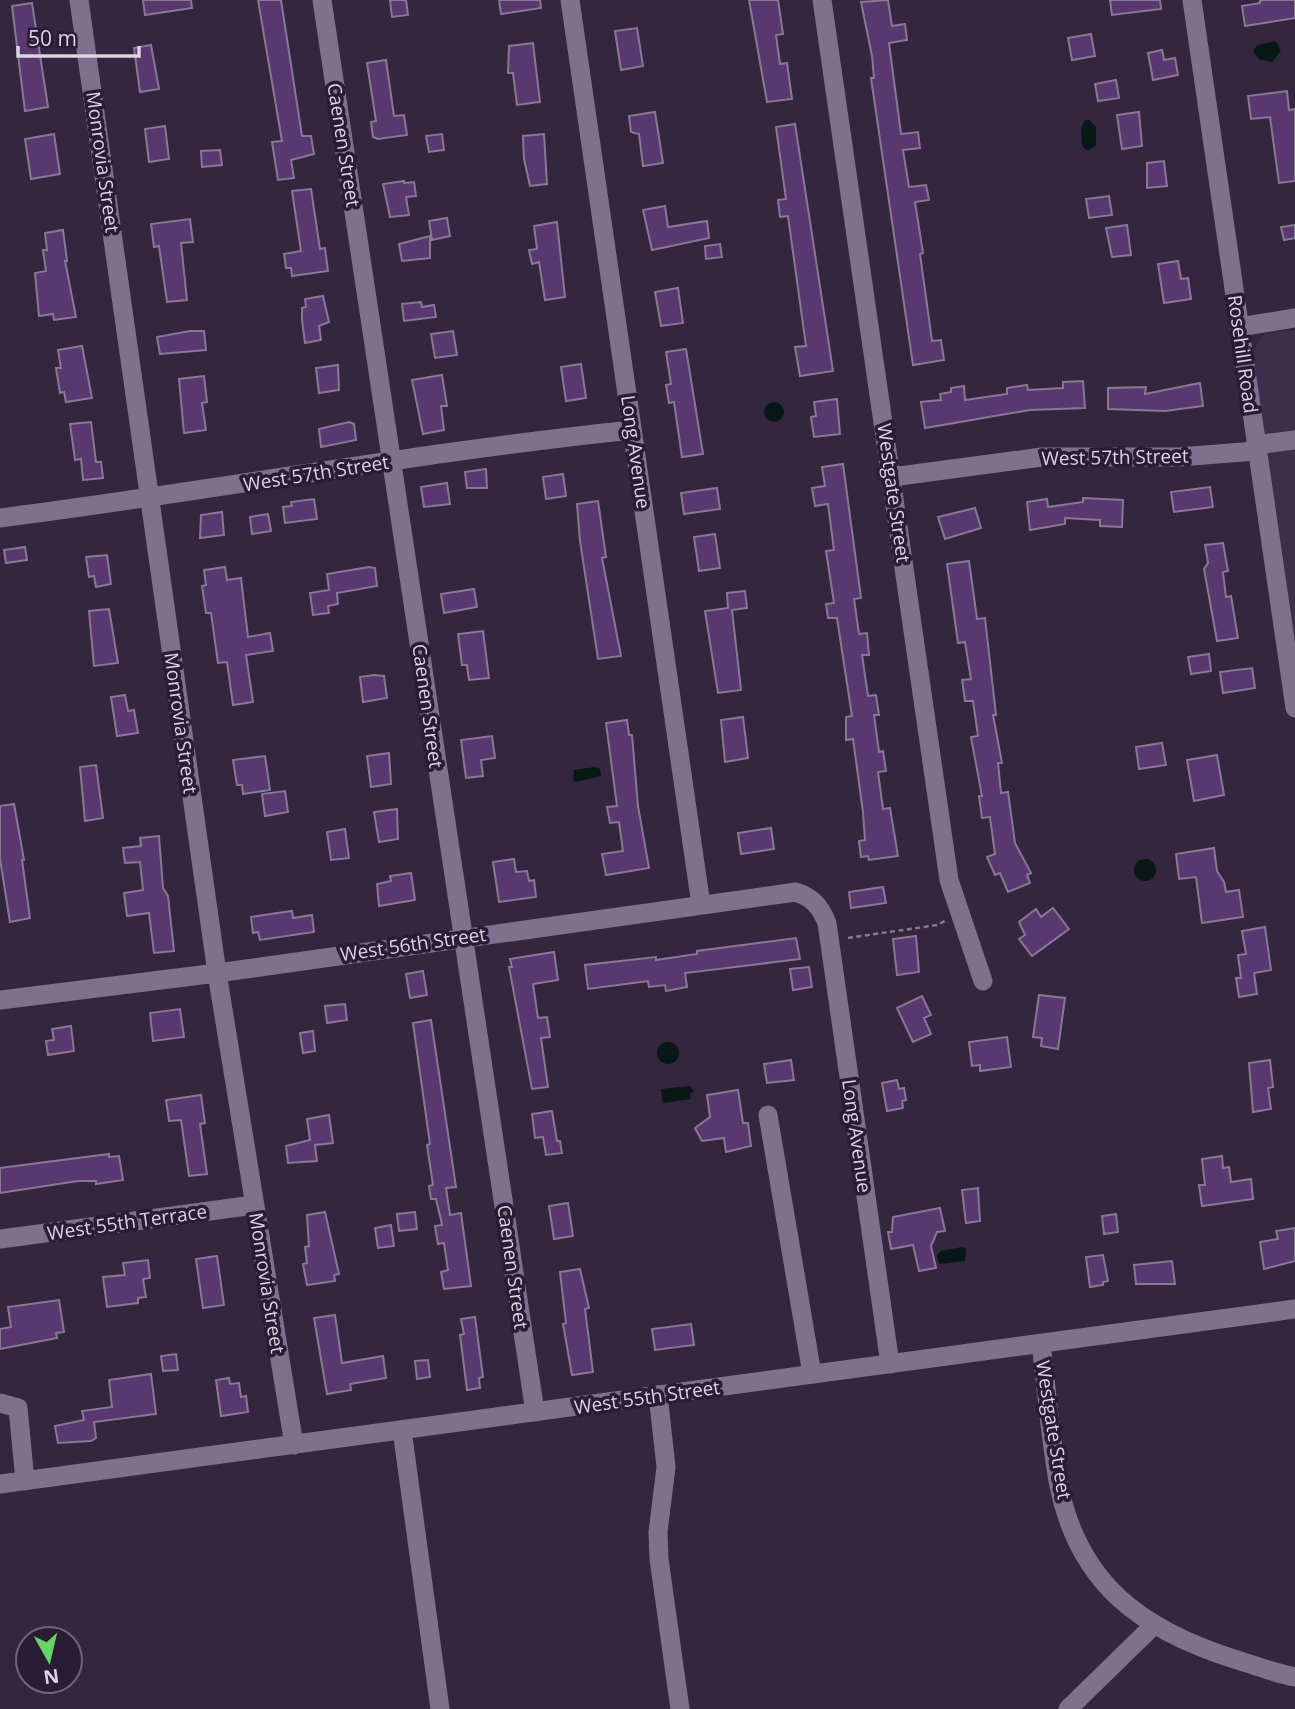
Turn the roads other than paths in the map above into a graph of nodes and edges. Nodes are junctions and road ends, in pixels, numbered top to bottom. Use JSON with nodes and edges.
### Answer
{"nodes":[{"id":1,"x":79,"y":0,"type":"edge"},
{"id":2,"x":322,"y":0,"type":"edge"},
{"id":3,"x":570,"y":0,"type":"edge"},
{"id":4,"x":822,"y":0,"type":"edge"},
{"id":5,"x":1192,"y":0,"type":"edge"},
{"id":6,"x":1295,"y":318,"type":"edge"},
{"id":7,"x":1239,"y":327,"type":"junction"},
{"id":8,"x":632,"y":430,"type":"junction"},
{"id":9,"x":1295,"y":440,"type":"edge"},
{"id":10,"x":1255,"y":448,"type":"junction"},
{"id":11,"x":391,"y":461,"type":"junction"},
{"id":12,"x":892,"y":477,"type":"junction"},
{"id":13,"x":149,"y":499,"type":"junction"},
{"id":14,"x":0,"y":518,"type":"edge"},
{"id":15,"x":1294,"y":696,"type":"edge"},
{"id":16,"x":701,"y":905,"type":"junction"},
{"id":17,"x":821,"y":909,"type":"joint"},
{"id":18,"x":464,"y":936,"type":"junction"},
{"id":19,"x":217,"y":973,"type":"junction"},
{"id":20,"x":983,"y":981,"type":"dead end"},
{"id":21,"x":0,"y":1000,"type":"edge"},
{"id":22,"x":768,"y":1115,"type":"dead end"},
{"id":23,"x":254,"y":1205,"type":"junction"},
{"id":24,"x":0,"y":1239,"type":"edge"},
{"id":25,"x":1295,"y":1309,"type":"edge"},
{"id":26,"x":1041,"y":1343,"type":"junction"},
{"id":27,"x":890,"y":1364,"type":"junction"},
{"id":28,"x":812,"y":1374,"type":"junction"},
{"id":29,"x":658,"y":1395,"type":"junction"},
{"id":30,"x":0,"y":1403,"type":"edge"},
{"id":31,"x":535,"y":1412,"type":"junction"},
{"id":32,"x":402,"y":1430,"type":"junction"},
{"id":33,"x":294,"y":1444,"type":"junction"},
{"id":34,"x":25,"y":1481,"type":"junction"},
{"id":35,"x":0,"y":1484,"type":"edge"},
{"id":36,"x":1154,"y":1625,"type":"junction"},
{"id":37,"x":1295,"y":1677,"type":"edge"},
{"id":38,"x":440,"y":1709,"type":"edge"},
{"id":39,"x":680,"y":1709,"type":"edge"},
{"id":40,"x":1068,"y":1709,"type":"edge"}],
"edges":[{"from":1,"to":13,"type":"street","name":"Monrovia Street"},
{"from":2,"to":11,"type":"street","name":"Caenen Street"},
{"from":3,"to":8,"type":"street","name":"Long Avenue"},
{"from":4,"to":12,"type":"street","name":"Westgate Street"},
{"from":5,"to":7,"type":"street","name":"Rosehill Road"},
{"from":6,"to":7,"type":"street"},
{"from":7,"to":10,"type":"street","name":"Rosehill Road"},
{"from":8,"to":11,"type":"street","name":"West 57th Street"},
{"from":8,"to":16,"type":"street","name":"Long Avenue"},
{"from":9,"to":10,"type":"street","name":"West 57th Street"},
{"from":10,"to":12,"type":"street","name":"West 57th Street"},
{"from":10,"to":15,"type":"street","name":"Rosehill Road"},
{"from":11,"to":13,"type":"street","name":"West 57th Street"},
{"from":11,"to":18,"type":"street","name":"Caenen Street"},
{"from":12,"to":20,"type":"street","name":"Westgate Street"},
{"from":13,"to":14,"type":"street","name":"West 57th Street"},
{"from":13,"to":19,"type":"street","name":"Monrovia Street"},
{"from":16,"to":17,"type":"street","name":"West 56th Street"},
{"from":16,"to":18,"type":"street","name":"West 56th Street"},
{"from":17,"to":27,"type":"street","name":"Long Avenue"},
{"from":18,"to":19,"type":"street","name":"West 56th Street"},
{"from":18,"to":31,"type":"street","name":"Caenen Street"},
{"from":19,"to":21,"type":"street","name":"West 56th Street"},
{"from":19,"to":23,"type":"street","name":"Monrovia Street"},
{"from":22,"to":28,"type":"street"},
{"from":23,"to":24,"type":"street","name":"West 55th Terrace"},
{"from":23,"to":33,"type":"street","name":"Monrovia Street"},
{"from":25,"to":26,"type":"street","name":"West 55th Street"},
{"from":26,"to":27,"type":"street","name":"West 55th Street"},
{"from":26,"to":36,"type":"street","name":"Westgate Street"},
{"from":27,"to":28,"type":"street","name":"West 55th Street"},
{"from":28,"to":29,"type":"street","name":"West 55th Street"},
{"from":29,"to":31,"type":"street","name":"West 55th Street"},
{"from":29,"to":39,"type":"street"},
{"from":30,"to":34,"type":"street"},
{"from":31,"to":32,"type":"street","name":"West 55th Street"},
{"from":32,"to":33,"type":"street","name":"West 55th Street"},
{"from":32,"to":38,"type":"street"},
{"from":33,"to":34,"type":"street","name":"West 55th Street"},
{"from":34,"to":35,"type":"street","name":"West 55th Street"},
{"from":36,"to":37,"type":"street","name":"Westgate Street"},
{"from":36,"to":40,"type":"street"}]}
